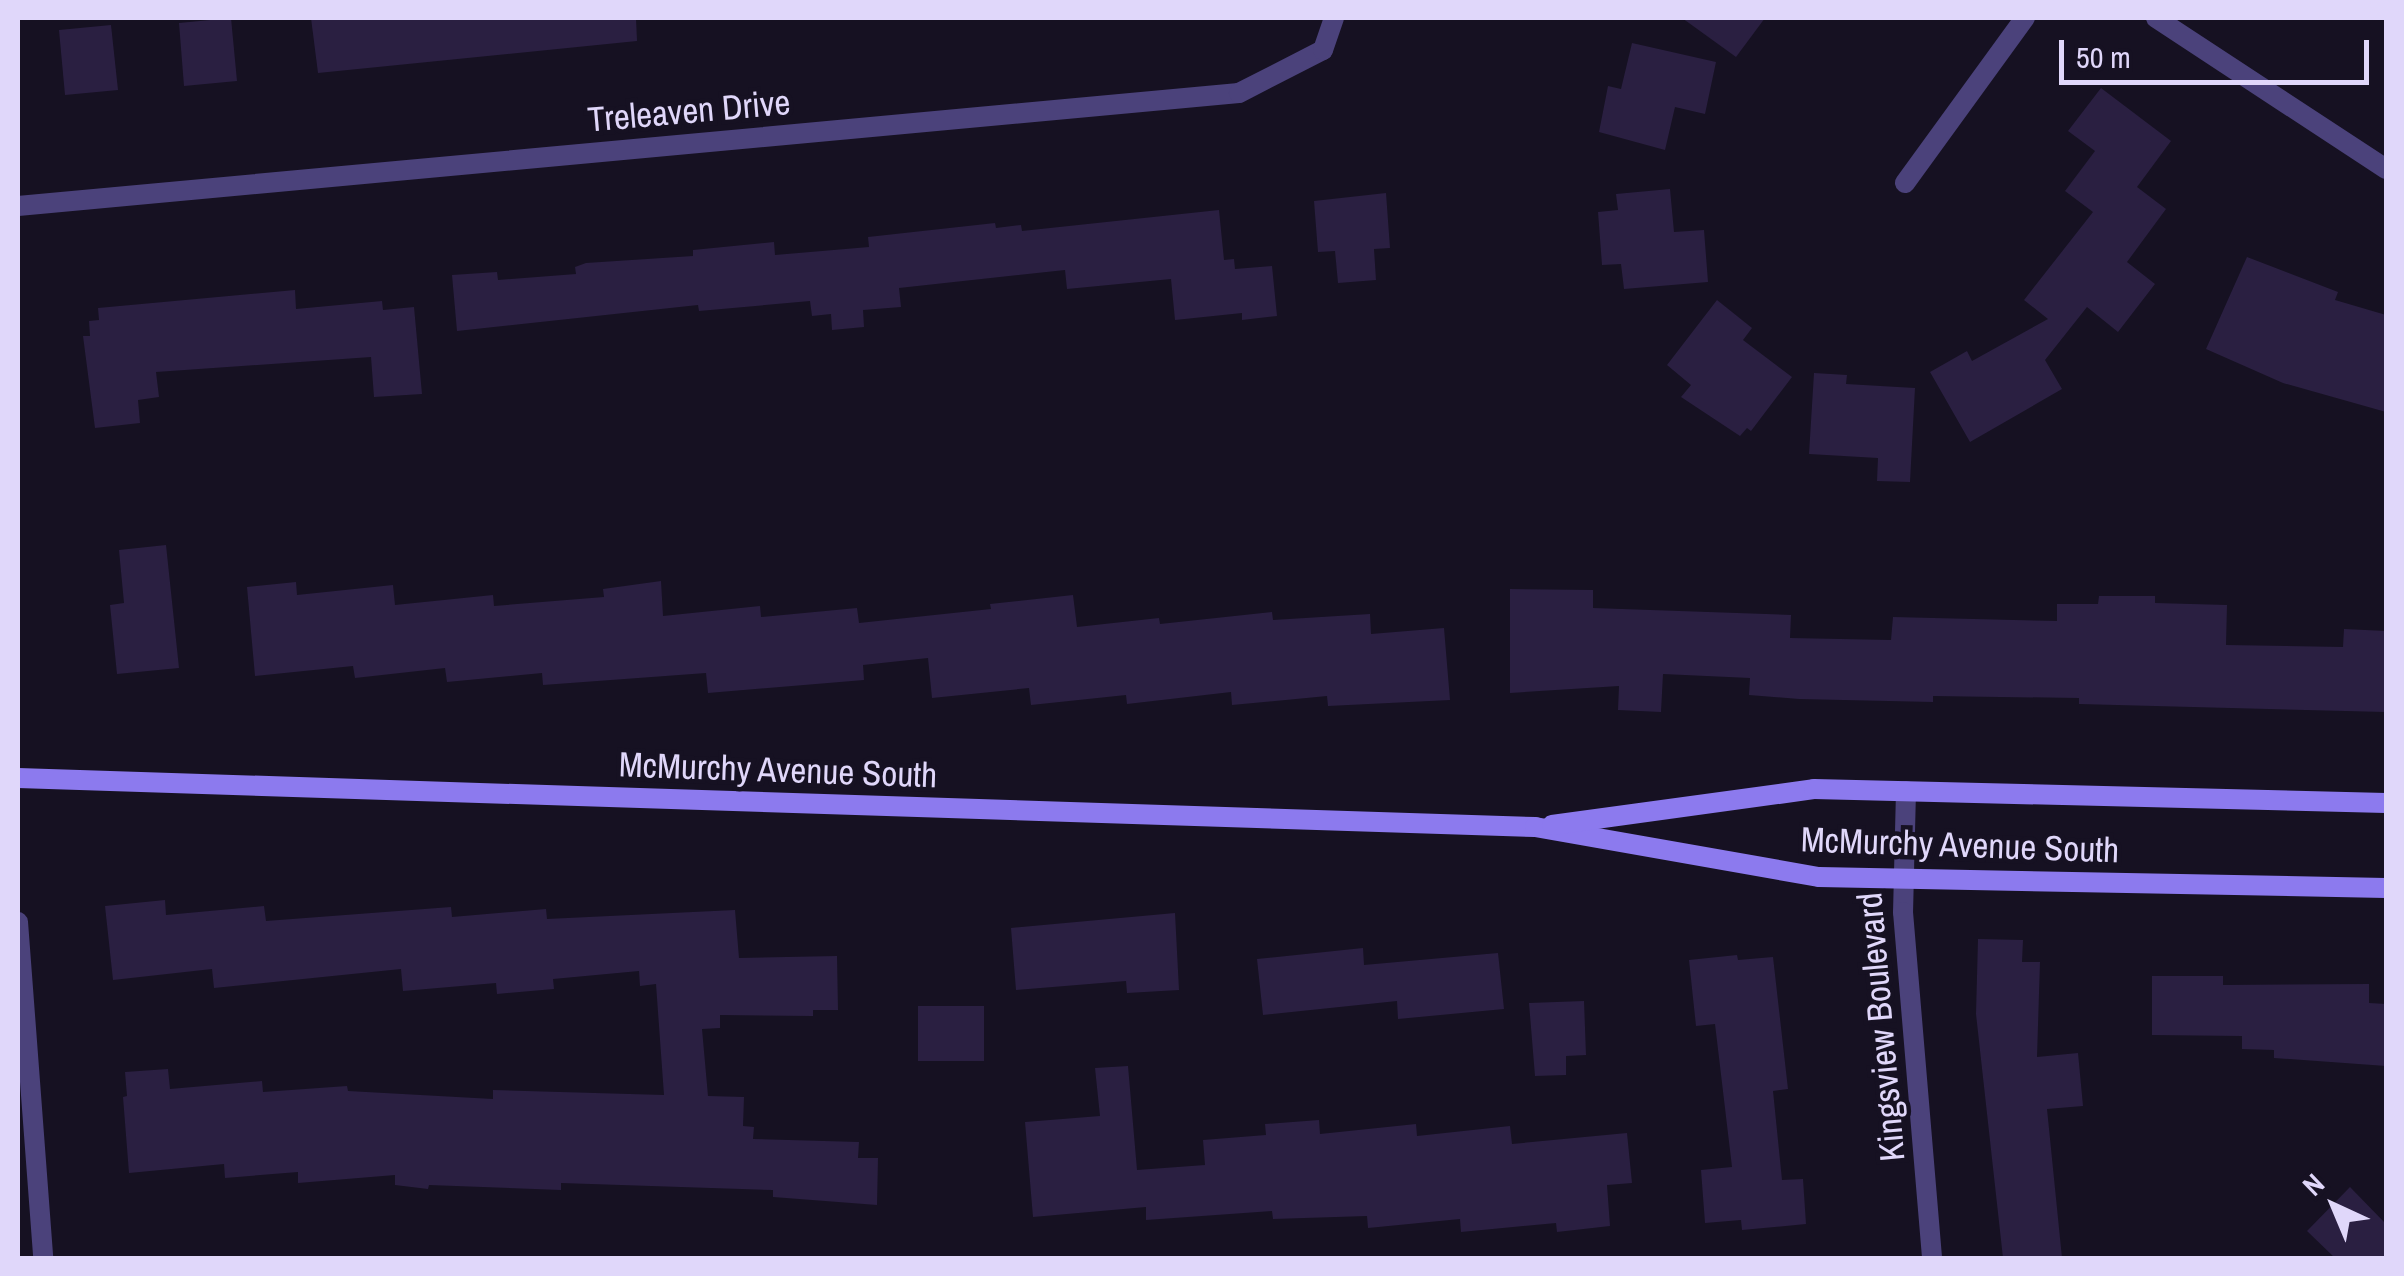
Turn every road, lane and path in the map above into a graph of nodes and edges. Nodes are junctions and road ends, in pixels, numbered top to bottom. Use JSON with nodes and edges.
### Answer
{"nodes":[{"id":1,"x":1334,"y":18,"type":"edge"},
{"id":2,"x":2025,"y":18,"type":"edge"},
{"id":3,"x":2156,"y":18,"type":"edge"},
{"id":4,"x":2386,"y":169,"type":"edge"},
{"id":5,"x":1905,"y":183,"type":"dead end"},
{"id":6,"x":18,"y":206,"type":"edge"},
{"id":7,"x":18,"y":778,"type":"edge"},
{"id":8,"x":1906,"y":791,"type":"junction"},
{"id":9,"x":2386,"y":803,"type":"edge"},
{"id":10,"x":1536,"y":827,"type":"junction"},
{"id":11,"x":1902,"y":878,"type":"junction"},
{"id":12,"x":2386,"y":888,"type":"edge"},
{"id":13,"x":18,"y":922,"type":"edge"},
{"id":14,"x":44,"y":1258,"type":"edge"},
{"id":15,"x":1932,"y":1258,"type":"edge"}],
"edges":[{"from":1,"to":6,"type":"street","name":"Treleaven Drive"},
{"from":2,"to":5,"type":"street"},
{"from":3,"to":4,"type":"street"},
{"from":7,"to":10,"type":"street","name":"McMurchy Avenue South"},
{"from":8,"to":9,"type":"street","name":"McMurchy Avenue South"},
{"from":8,"to":10,"type":"street","name":"McMurchy Avenue South"},
{"from":8,"to":11,"type":"street","name":"Kingsview Boulevard"},
{"from":10,"to":11,"type":"street","name":"McMurchy Avenue South"},
{"from":11,"to":12,"type":"street","name":"McMurchy Avenue South"},
{"from":11,"to":15,"type":"street","name":"Kingsview Boulevard"},
{"from":13,"to":14,"type":"street"}]}
